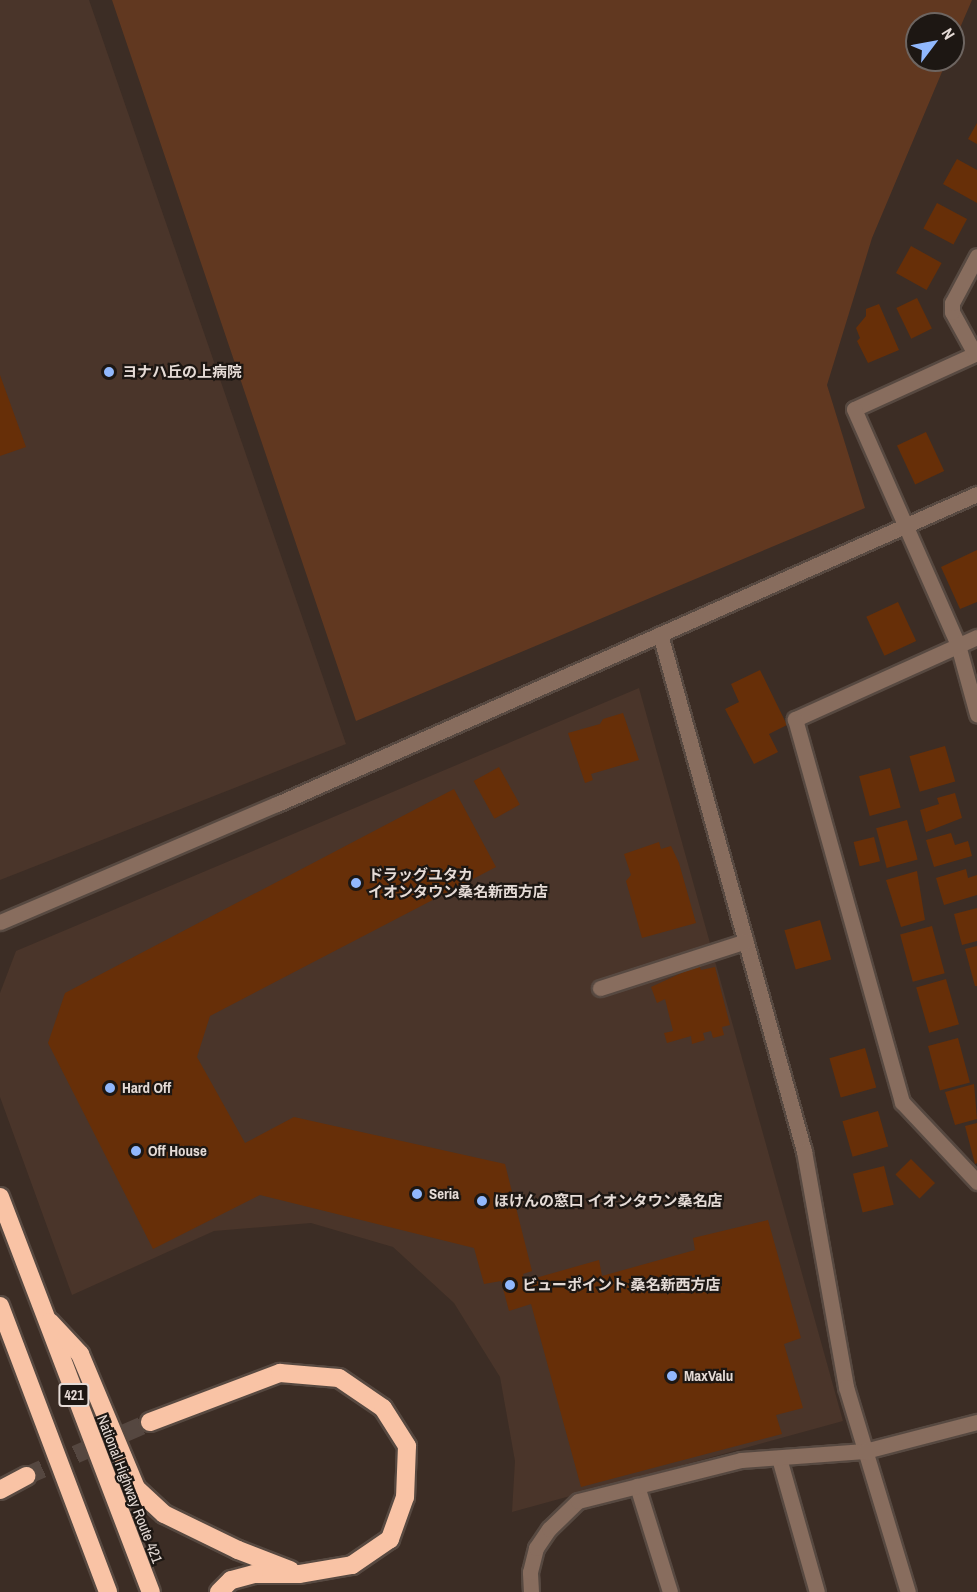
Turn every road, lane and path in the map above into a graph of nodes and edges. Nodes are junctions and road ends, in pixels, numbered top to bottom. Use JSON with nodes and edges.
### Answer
{"nodes":[{"id":1,"x":977,"y":256,"type":"edge"},
{"id":2,"x":976,"y":353,"type":"edge"},
{"id":3,"x":977,"y":494,"type":"edge"},
{"id":4,"x":907,"y":524,"type":"junction"},
{"id":5,"x":660,"y":634,"type":"junction"},
{"id":6,"x":977,"y":637,"type":"edge"},
{"id":7,"x":958,"y":645,"type":"junction"},
{"id":8,"x":977,"y":714,"type":"edge"},
{"id":9,"x":0,"y":922,"type":"edge"},
{"id":10,"x":746,"y":941,"type":"junction"},
{"id":11,"x":600,"y":988,"type":"dead end"},
{"id":12,"x":977,"y":1182,"type":"edge"},
{"id":13,"x":0,"y":1197,"type":"edge"},
{"id":14,"x":0,"y":1306,"type":"edge"},
{"id":15,"x":43,"y":1314,"type":"junction"},
{"id":16,"x":150,"y":1422,"type":"tunnel mouth"},
{"id":17,"x":977,"y":1422,"type":"edge"},
{"id":18,"x":865,"y":1451,"type":"junction"},
{"id":19,"x":779,"y":1458,"type":"junction"},
{"id":20,"x":26,"y":1476,"type":"tunnel mouth"},
{"id":21,"x":637,"y":1486,"type":"junction"},
{"id":22,"x":0,"y":1490,"type":"edge"},
{"id":23,"x":299,"y":1574,"type":"junction"},
{"id":24,"x":108,"y":1592,"type":"edge"},
{"id":25,"x":151,"y":1592,"type":"edge"},
{"id":26,"x":219,"y":1592,"type":"edge"},
{"id":27,"x":531,"y":1592,"type":"edge"},
{"id":28,"x":670,"y":1592,"type":"edge"},
{"id":29,"x":817,"y":1592,"type":"edge"},
{"id":30,"x":908,"y":1592,"type":"edge"}],
"edges":[{"from":1,"to":2,"type":"street"},
{"from":2,"to":4,"type":"street"},
{"from":3,"to":4,"type":"street"},
{"from":4,"to":5,"type":"street"},
{"from":4,"to":7,"type":"street"},
{"from":5,"to":9,"type":"street"},
{"from":5,"to":10,"type":"street"},
{"from":6,"to":7,"type":"street"},
{"from":7,"to":8,"type":"street"},
{"from":7,"to":12,"type":"street"},
{"from":10,"to":11,"type":"street"},
{"from":10,"to":18,"type":"street"},
{"from":13,"to":15,"type":"highway","name":"National Highway Route 421","number":"421"},
{"from":14,"to":24,"type":"highway","number":"421"},
{"from":15,"to":23,"type":"highway"},
{"from":15,"to":25,"type":"highway","name":"National Highway Route 421","number":"421"},
{"from":16,"to":23,"type":"highway"},
{"from":17,"to":18,"type":"street"},
{"from":18,"to":19,"type":"street"},
{"from":18,"to":30,"type":"street"},
{"from":19,"to":21,"type":"street"},
{"from":19,"to":29,"type":"street"},
{"from":20,"to":22,"type":"highway"},
{"from":21,"to":27,"type":"street"},
{"from":21,"to":28,"type":"street"},
{"from":23,"to":26,"type":"highway"}]}
